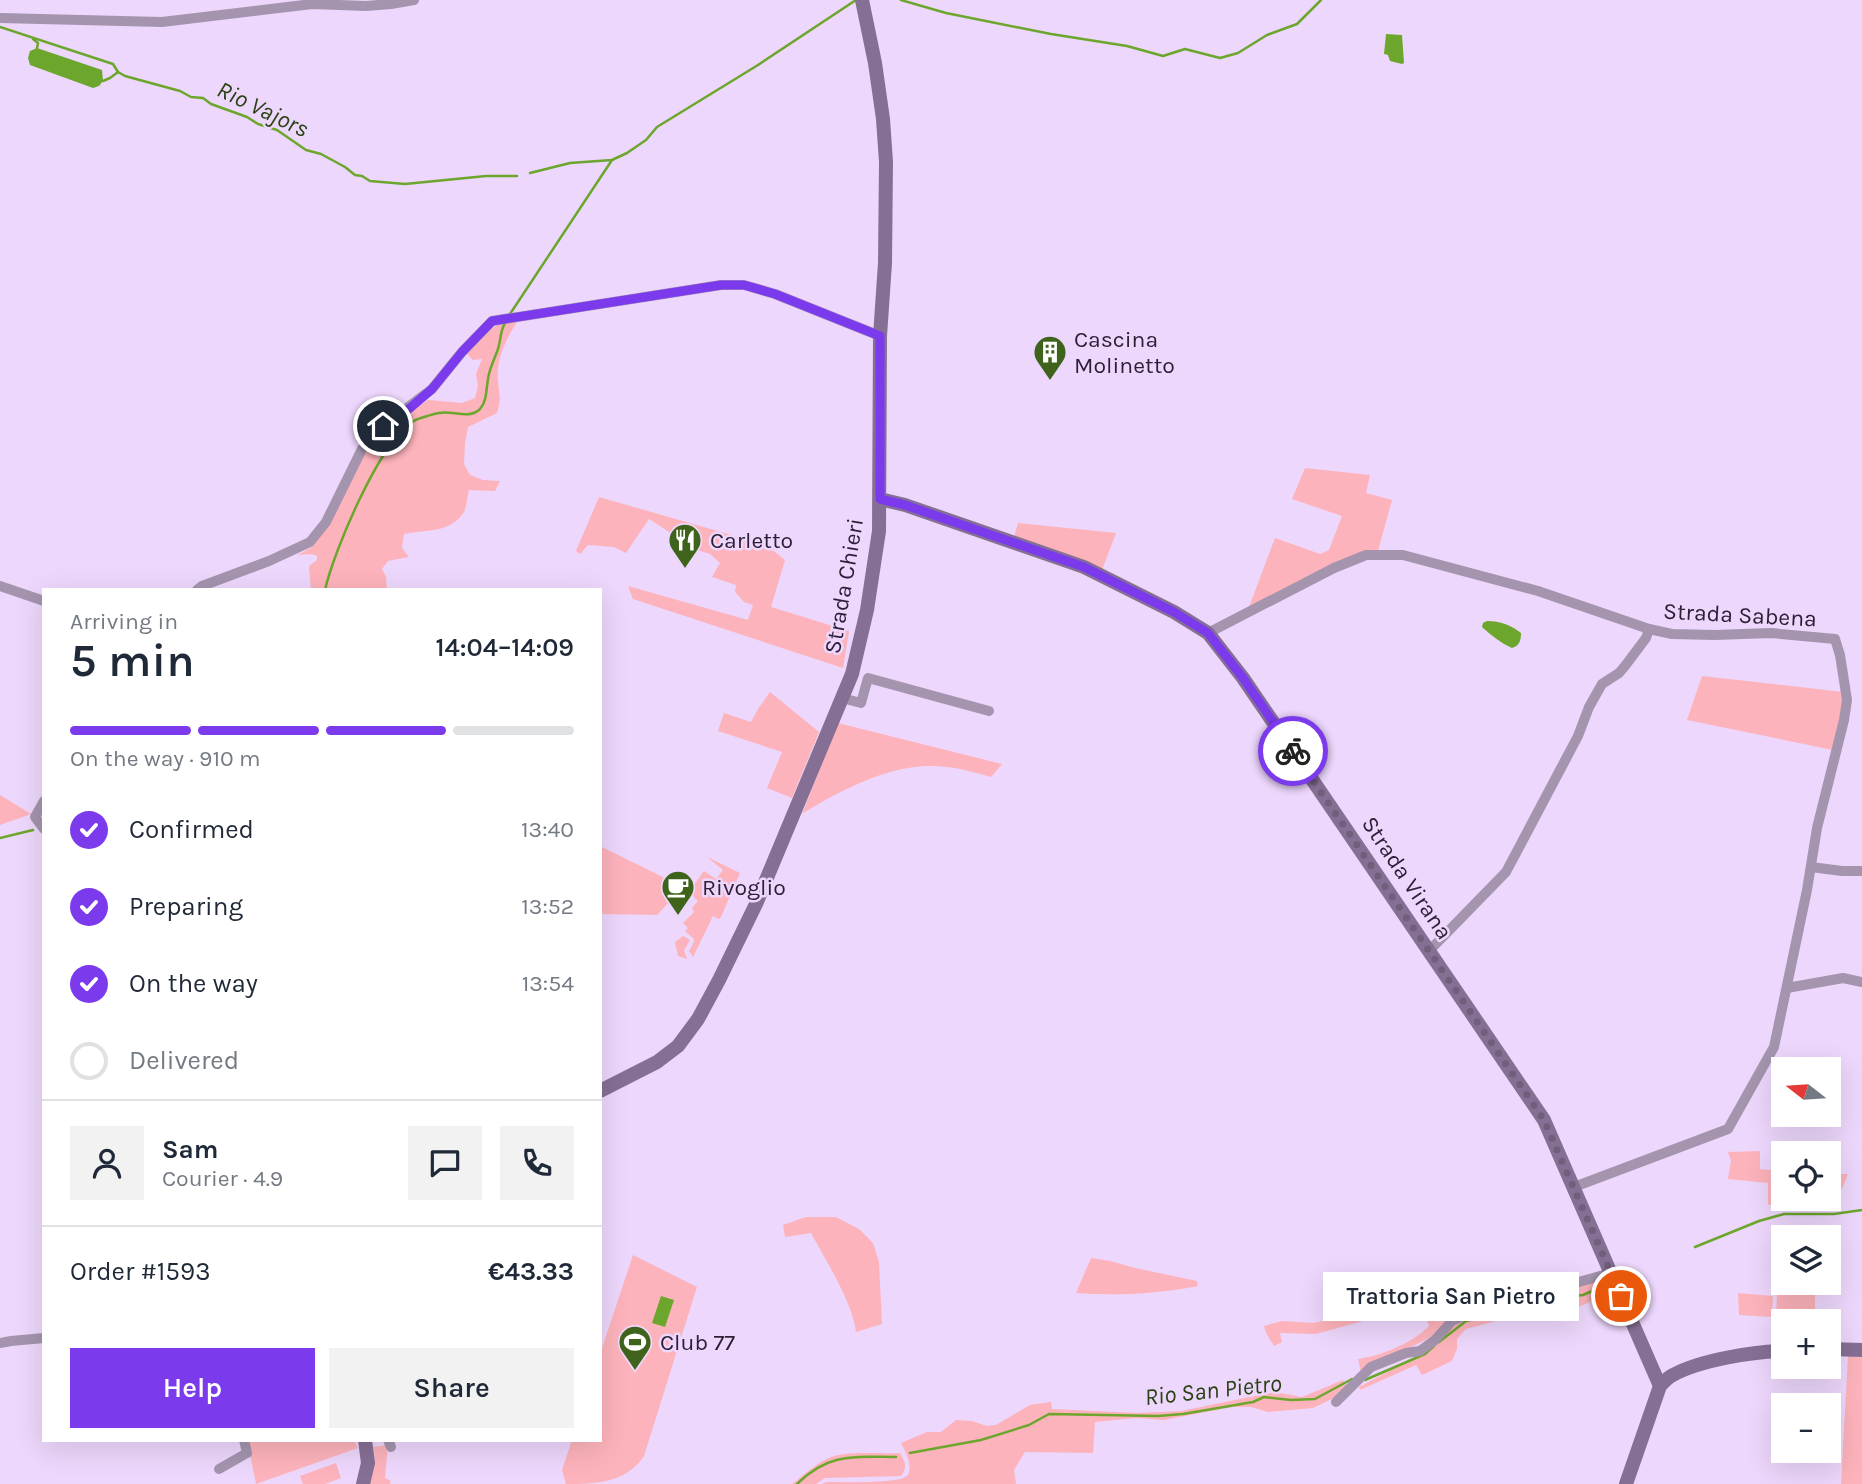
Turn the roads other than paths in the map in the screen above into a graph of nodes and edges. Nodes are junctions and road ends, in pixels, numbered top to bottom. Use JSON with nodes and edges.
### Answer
{"nodes":[{"id":1,"x":414,"y":0,"type":"edge"},
{"id":2,"x":862,"y":3,"type":"edge"},
{"id":3,"x":0,"y":18,"type":"edge"},
{"id":4,"x":880,"y":336,"type":"junction"},
{"id":5,"x":880,"y":499,"type":"junction"},
{"id":6,"x":0,"y":586,"type":"edge"},
{"id":7,"x":200,"y":588,"type":"edge"},
{"id":8,"x":42,"y":600,"type":"edge"},
{"id":9,"x":1649,"y":629,"type":"junction"},
{"id":10,"x":1208,"y":633,"type":"junction"},
{"id":11,"x":842,"y":698,"type":"junction"},
{"id":12,"x":989,"y":711,"type":"dead end"},
{"id":13,"x":42,"y":805,"type":"edge"},
{"id":14,"x":42,"y":827,"type":"edge"},
{"id":15,"x":1811,"y":867,"type":"junction"},
{"id":16,"x":1862,"y":871,"type":"edge"},
{"id":17,"x":1429,"y":951,"type":"junction"},
{"id":18,"x":1862,"y":982,"type":"edge"},
{"id":19,"x":1787,"y":988,"type":"junction"},
{"id":20,"x":602,"y":1090,"type":"edge"},
{"id":21,"x":1574,"y":1187,"type":"junction"},
{"id":22,"x":1611,"y":1273,"type":"junction"},
{"id":23,"x":42,"y":1338,"type":"edge"},
{"id":24,"x":0,"y":1343,"type":"edge"},
{"id":25,"x":1841,"y":1349,"type":"edge"},
{"id":26,"x":1862,"y":1350,"type":"edge"},
{"id":27,"x":1771,"y":1352,"type":"edge"},
{"id":28,"x":1660,"y":1386,"type":"junction"},
{"id":29,"x":1336,"y":1402,"type":"dead end"},
{"id":30,"x":244,"y":1442,"type":"edge"},
{"id":31,"x":365,"y":1442,"type":"edge"},
{"id":32,"x":219,"y":1469,"type":"dead end"},
{"id":33,"x":363,"y":1484,"type":"edge"},
{"id":34,"x":1626,"y":1484,"type":"edge"}],
"edges":[{"from":1,"to":3,"type":"street"},
{"from":2,"to":4,"type":"street","name":"Strada Chieri"},
{"from":4,"to":5,"type":"street","name":"Strada Chieri"},
{"from":4,"to":7,"type":"street"},
{"from":5,"to":10,"type":"street","name":"Strada Virana"},
{"from":5,"to":11,"type":"street","name":"Strada Chieri"},
{"from":6,"to":8,"type":"street"},
{"from":9,"to":10,"type":"street","name":"Strada Sabena"},
{"from":9,"to":15,"type":"street","name":"Strada Sabena"},
{"from":9,"to":17,"type":"street"},
{"from":10,"to":17,"type":"street","name":"Strada Virana"},
{"from":11,"to":12,"type":"street"},
{"from":11,"to":20,"type":"street","name":"Strada Chieri"},
{"from":13,"to":14,"type":"street"},
{"from":15,"to":16,"type":"street"},
{"from":15,"to":19,"type":"street","name":"Strada Sabena"},
{"from":17,"to":21,"type":"street","name":"Strada Virana"},
{"from":18,"to":19,"type":"street"},
{"from":19,"to":21,"type":"street","name":"Strada Sabena"},
{"from":21,"to":22,"type":"street","name":"Strada Virana"},
{"from":22,"to":28,"type":"street","name":"Strada Virana"},
{"from":22,"to":29,"type":"street"},
{"from":23,"to":24,"type":"street"},
{"from":25,"to":26,"type":"street"},
{"from":27,"to":28,"type":"street"},
{"from":28,"to":34,"type":"street"},
{"from":30,"to":32,"type":"street"},
{"from":31,"to":33,"type":"street"}]}
